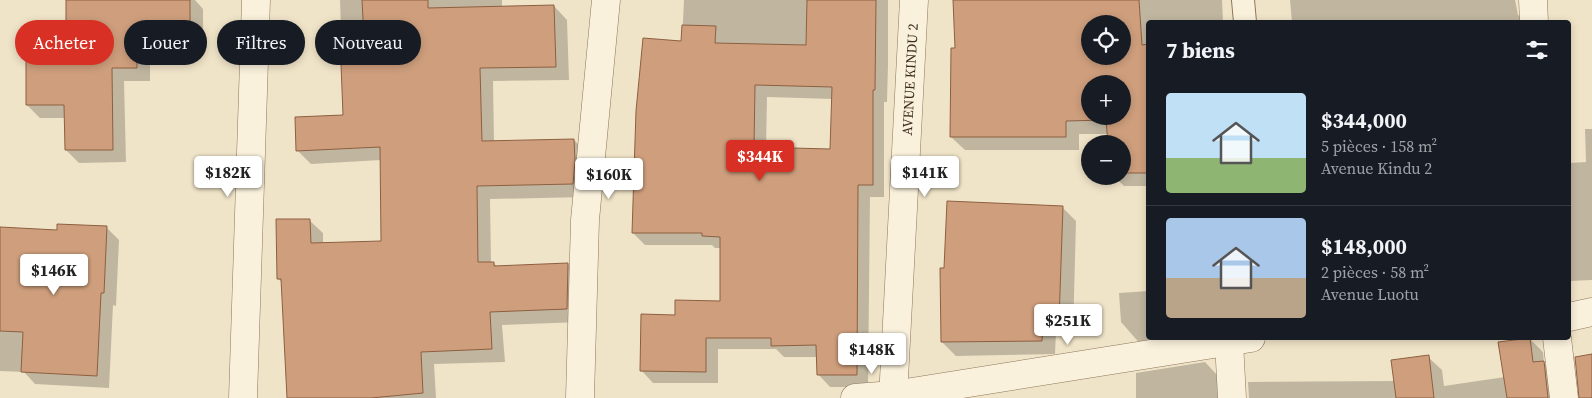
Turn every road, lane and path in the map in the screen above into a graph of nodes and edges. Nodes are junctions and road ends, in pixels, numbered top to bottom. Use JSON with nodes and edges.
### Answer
{"nodes":[{"id":1,"x":256,"y":0,"type":"edge"},
{"id":2,"x":606,"y":0,"type":"edge"},
{"id":3,"x":914,"y":0,"type":"edge"},
{"id":4,"x":1243,"y":0,"type":"edge"},
{"id":5,"x":1533,"y":0,"type":"edge"},
{"id":6,"x":1245,"y":20,"type":"edge"},
{"id":7,"x":1534,"y":20,"type":"edge"},
{"id":8,"x":1592,"y":312,"type":"edge"},
{"id":9,"x":1571,"y":317,"type":"edge"},
{"id":10,"x":1240,"y":340,"type":"edge"},
{"id":11,"x":1557,"y":340,"type":"edge"},
{"id":12,"x":893,"y":396,"type":"edge"},
{"id":13,"x":243,"y":398,"type":"edge"},
{"id":14,"x":580,"y":398,"type":"edge"},
{"id":15,"x":855,"y":398,"type":"edge"},
{"id":16,"x":1232,"y":398,"type":"edge"},
{"id":17,"x":1564,"y":398,"type":"edge"}],
"edges":[{"from":1,"to":13,"type":"street"},
{"from":2,"to":14,"type":"street"},
{"from":3,"to":12,"type":"street","name":"AVENUE KINDU 2"},
{"from":4,"to":6,"type":"lane"},
{"from":5,"to":7,"type":"street"},
{"from":8,"to":9,"type":"street"},
{"from":10,"to":12,"type":"street"},
{"from":10,"to":16,"type":"street"},
{"from":11,"to":17,"type":"street"},
{"from":12,"to":15,"type":"street"}]}
